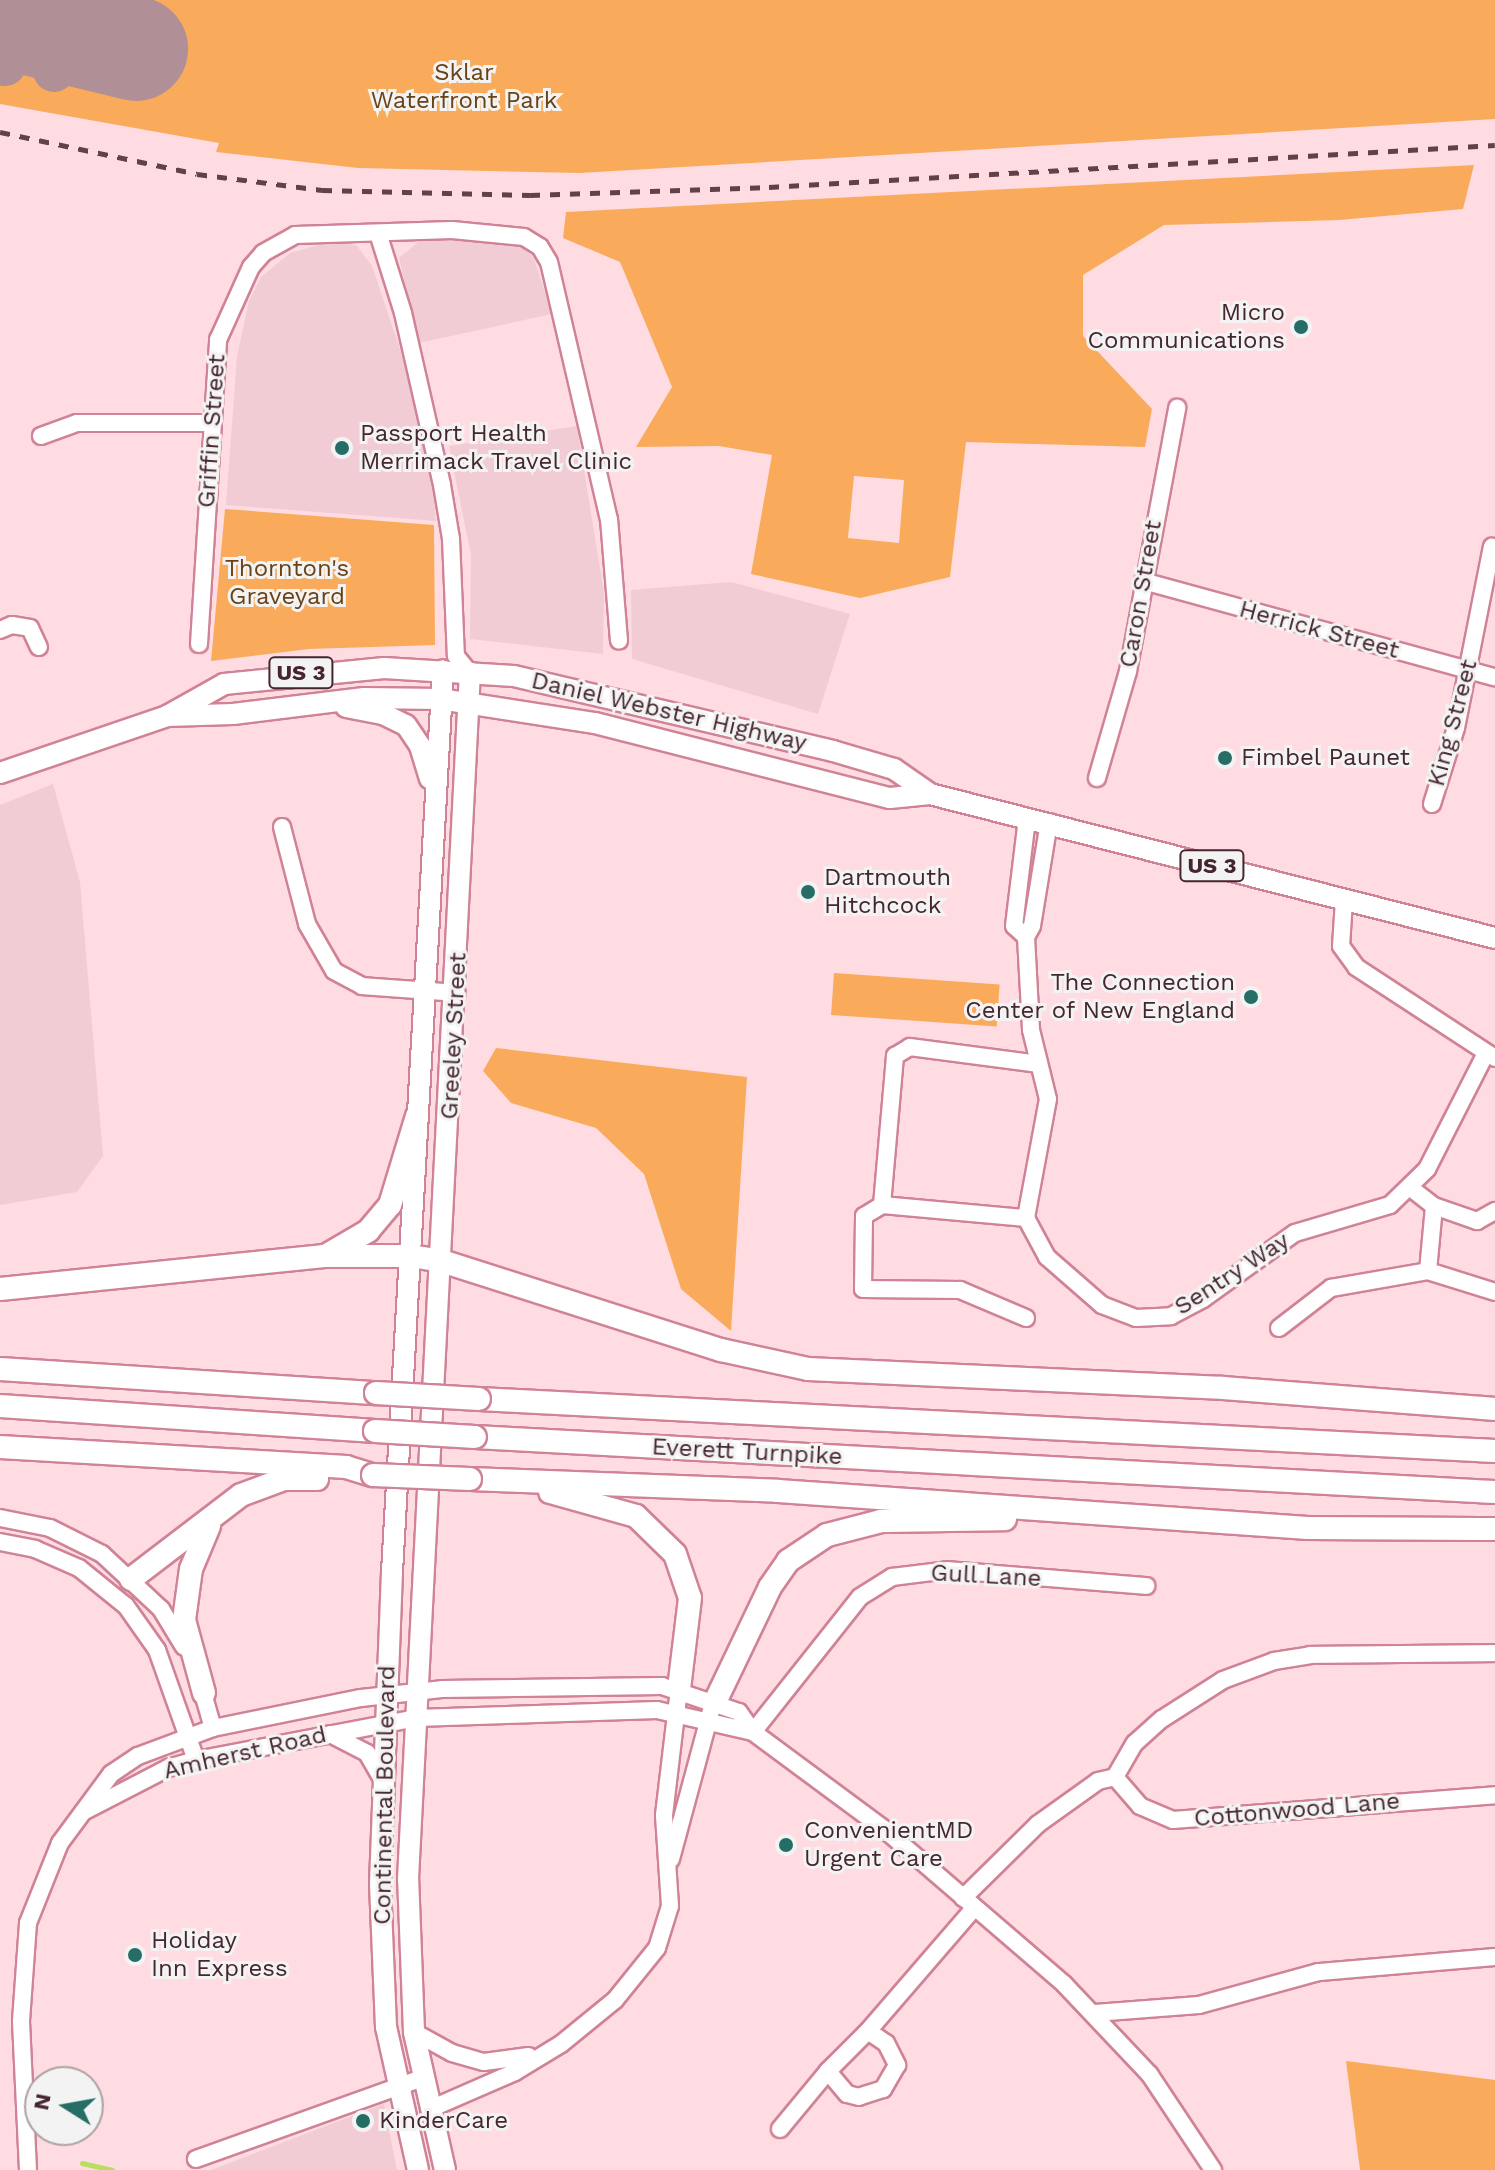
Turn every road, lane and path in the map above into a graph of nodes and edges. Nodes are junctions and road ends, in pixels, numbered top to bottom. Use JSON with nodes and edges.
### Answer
{"nodes":[{"id":1,"x":378,"y":233,"type":"junction"},
{"id":2,"x":1177,"y":408,"type":"dead end"},
{"id":3,"x":211,"y":423,"type":"junction"},
{"id":4,"x":41,"y":436,"type":"dead end"},
{"id":5,"x":1492,"y":547,"type":"dead end"},
{"id":6,"x":1143,"y":581,"type":"junction"},
{"id":7,"x":0,"y":630,"type":"edge"},
{"id":8,"x":619,"y":641,"type":"dead end"},
{"id":9,"x":199,"y":644,"type":"dead end"},
{"id":10,"x":39,"y":647,"type":"dead end"},
{"id":11,"x":449,"y":663,"type":"junction"},
{"id":12,"x":1468,"y":671,"type":"junction"},
{"id":13,"x":470,"y":673,"type":"junction"},
{"id":14,"x":1495,"y":677,"type":"edge"},
{"id":15,"x":440,"y":699,"type":"junction"},
{"id":16,"x":326,"y":703,"type":"junction"},
{"id":17,"x":470,"y":703,"type":"junction"},
{"id":18,"x":167,"y":716,"type":"junction"},
{"id":19,"x":0,"y":773,"type":"edge"},
{"id":20,"x":1097,"y":778,"type":"dead end"},
{"id":21,"x":930,"y":794,"type":"junction"},
{"id":22,"x":435,"y":795,"type":"junction"},
{"id":23,"x":1432,"y":804,"type":"dead end"},
{"id":24,"x":1027,"y":818,"type":"junction"},
{"id":25,"x":1049,"y":822,"type":"junction"},
{"id":26,"x":282,"y":827,"type":"dead end"},
{"id":27,"x":1344,"y":900,"type":"junction"},
{"id":28,"x":1026,"y":937,"type":"junction"},
{"id":29,"x":1495,"y":938,"type":"edge"},
{"id":30,"x":424,"y":991,"type":"junction"},
{"id":31,"x":457,"y":993,"type":"junction"},
{"id":32,"x":1490,"y":1056,"type":"edge"},
{"id":33,"x":1039,"y":1064,"type":"junction"},
{"id":34,"x":417,"y":1116,"type":"junction"},
{"id":35,"x":1412,"y":1189,"type":"junction"},
{"id":36,"x":882,"y":1205,"type":"junction"},
{"id":37,"x":1434,"y":1206,"type":"junction"},
{"id":38,"x":1495,"y":1211,"type":"edge"},
{"id":39,"x":1026,"y":1218,"type":"junction"},
{"id":40,"x":324,"y":1256,"type":"junction"},
{"id":41,"x":411,"y":1256,"type":"junction"},
{"id":42,"x":442,"y":1261,"type":"junction"},
{"id":43,"x":1428,"y":1271,"type":"junction"},
{"id":44,"x":0,"y":1289,"type":"edge"},
{"id":45,"x":1495,"y":1292,"type":"edge"},
{"id":46,"x":1026,"y":1318,"type":"dead end"},
{"id":47,"x":1279,"y":1328,"type":"dead end"},
{"id":48,"x":0,"y":1369,"type":"edge"},
{"id":49,"x":0,"y":1406,"type":"edge"},
{"id":50,"x":1495,"y":1409,"type":"edge"},
{"id":51,"x":401,"y":1416,"type":"joint"},
{"id":52,"x":432,"y":1422,"type":"joint"},
{"id":53,"x":0,"y":1447,"type":"edge"},
{"id":54,"x":1495,"y":1451,"type":"edge"},
{"id":55,"x":373,"y":1475,"type":"junction"},
{"id":56,"x":470,"y":1479,"type":"junction"},
{"id":57,"x":1495,"y":1492,"type":"edge"},
{"id":58,"x":1046,"y":1513,"type":"junction"},
{"id":59,"x":215,"y":1517,"type":"junction"},
{"id":60,"x":0,"y":1518,"type":"edge"},
{"id":61,"x":1495,"y":1529,"type":"edge"},
{"id":62,"x":0,"y":1542,"type":"edge"},
{"id":63,"x":131,"y":1579,"type":"junction"},
{"id":64,"x":1146,"y":1586,"type":"dead end"},
{"id":65,"x":111,"y":1591,"type":"junction"},
{"id":66,"x":1495,"y":1653,"type":"edge"},
{"id":67,"x":679,"y":1689,"type":"junction"},
{"id":68,"x":417,"y":1690,"type":"junction"},
{"id":69,"x":204,"y":1693,"type":"junction"},
{"id":70,"x":387,"y":1694,"type":"junction"},
{"id":71,"x":711,"y":1711,"type":"junction"},
{"id":72,"x":676,"y":1714,"type":"junction"},
{"id":73,"x":416,"y":1718,"type":"junction"},
{"id":74,"x":388,"y":1722,"type":"junction"},
{"id":75,"x":213,"y":1728,"type":"junction"},
{"id":76,"x":753,"y":1732,"type":"junction"},
{"id":77,"x":329,"y":1733,"type":"junction"},
{"id":78,"x":188,"y":1734,"type":"junction"},
{"id":79,"x":196,"y":1760,"type":"junction"},
{"id":80,"x":1115,"y":1777,"type":"junction"},
{"id":81,"x":385,"y":1785,"type":"junction"},
{"id":82,"x":1495,"y":1795,"type":"edge"},
{"id":83,"x":83,"y":1812,"type":"junction"},
{"id":84,"x":671,"y":1859,"type":"junction"},
{"id":85,"x":969,"y":1903,"type":"junction"},
{"id":86,"x":1495,"y":1957,"type":"edge"},
{"id":87,"x":1095,"y":2013,"type":"junction"},
{"id":88,"x":868,"y":2031,"type":"junction"},
{"id":89,"x":414,"y":2032,"type":"junction"},
{"id":90,"x":561,"y":2044,"type":"junction"},
{"id":91,"x":828,"y":2071,"type":"junction"},
{"id":92,"x":422,"y":2078,"type":"junction"},
{"id":93,"x":396,"y":2083,"type":"junction"},
{"id":94,"x":430,"y":2109,"type":"junction"},
{"id":95,"x":780,"y":2129,"type":"dead end"},
{"id":96,"x":196,"y":2159,"type":"dead end"},
{"id":97,"x":28,"y":2170,"type":"edge"},
{"id":98,"x":418,"y":2170,"type":"edge"},
{"id":99,"x":445,"y":2170,"type":"edge"},
{"id":100,"x":1213,"y":2170,"type":"edge"}],
"edges":[{"from":1,"to":3,"type":"street","name":"Griffin Street"},
{"from":1,"to":8,"type":"street","name":"Griffin Street"},
{"from":1,"to":11,"type":"street","name":"Greeley Street"},
{"from":2,"to":6,"type":"street","name":"Caron Street"},
{"from":3,"to":4,"type":"street"},
{"from":3,"to":9,"type":"street","name":"Griffin Street"},
{"from":5,"to":12,"type":"street","name":"King Street"},
{"from":6,"to":12,"type":"street","name":"Herrick Street"},
{"from":6,"to":20,"type":"street","name":"Caron Street"},
{"from":7,"to":10,"type":"street"},
{"from":11,"to":13,"type":"main road","name":"Daniel Webster Highway","number":"US 3"},
{"from":11,"to":15,"type":"main road","name":"Greeley Street"},
{"from":11,"to":18,"type":"main road","name":"Daniel Webster Highway","number":"US 3"},
{"from":12,"to":14,"type":"street","name":"Herrick Street"},
{"from":12,"to":23,"type":"street","name":"King Street"},
{"from":13,"to":17,"type":"main road","name":"Greeley Street"},
{"from":13,"to":21,"type":"main road","name":"Daniel Webster Highway","number":"US 3"},
{"from":15,"to":16,"type":"main road","name":"Daniel Webster Highway","number":"US 3"},
{"from":15,"to":17,"type":"main road","name":"Daniel Webster Highway","number":"US 3"},
{"from":15,"to":22,"type":"main road","name":"Greeley Street"},
{"from":16,"to":18,"type":"main road","name":"Daniel Webster Highway","number":"US 3"},
{"from":16,"to":22,"type":"main road"},
{"from":17,"to":21,"type":"main road","name":"Daniel Webster Highway","number":"US 3"},
{"from":17,"to":31,"type":"main road","name":"Greeley Street"},
{"from":18,"to":19,"type":"main road","name":"Daniel Webster Highway","number":"US 3"},
{"from":21,"to":24,"type":"main road","name":"Daniel Webster Highway","number":"US 3"},
{"from":22,"to":30,"type":"main road","name":"Greeley Street"},
{"from":24,"to":25,"type":"main road","name":"Daniel Webster Highway","number":"US 3"},
{"from":24,"to":28,"type":"street"},
{"from":25,"to":27,"type":"main road","name":"Daniel Webster Highway","number":"US 3"},
{"from":25,"to":28,"type":"street"},
{"from":26,"to":30,"type":"street"},
{"from":27,"to":29,"type":"main road","name":"Daniel Webster Highway","number":"US 3"},
{"from":27,"to":32,"type":"street"},
{"from":28,"to":33,"type":"street"},
{"from":30,"to":31,"type":"street"},
{"from":30,"to":34,"type":"main road","name":"Greeley Street"},
{"from":31,"to":42,"type":"main road","name":"Greeley Street"},
{"from":32,"to":35,"type":"street"},
{"from":33,"to":36,"type":"street"},
{"from":33,"to":39,"type":"street"},
{"from":34,"to":40,"type":"highway"},
{"from":34,"to":41,"type":"main road","name":"Greeley Street"},
{"from":35,"to":37,"type":"street"},
{"from":35,"to":39,"type":"street","name":"Sentry Way"},
{"from":36,"to":39,"type":"street"},
{"from":36,"to":46,"type":"street"},
{"from":37,"to":38,"type":"street"},
{"from":37,"to":43,"type":"street"},
{"from":40,"to":41,"type":"highway"},
{"from":40,"to":44,"type":"highway"},
{"from":41,"to":42,"type":"highway"},
{"from":41,"to":51,"type":"main road","name":"Greeley Street"},
{"from":42,"to":50,"type":"highway"},
{"from":42,"to":52,"type":"main road","name":"Greeley Street"},
{"from":43,"to":45,"type":"street"},
{"from":43,"to":47,"type":"street"},
{"from":48,"to":54,"type":"highway","name":"Everett Turnpike","bridge":true},
{"from":49,"to":57,"type":"highway","name":"Everett Turnpike","bridge":true},
{"from":51,"to":70,"type":"main road","name":"Continental Boulevard"},
{"from":52,"to":68,"type":"main road","name":"Continental Boulevard"},
{"from":53,"to":55,"type":"highway"},
{"from":55,"to":56,"type":"highway","bridge":true},
{"from":55,"to":59,"type":"highway"},
{"from":56,"to":58,"type":"highway"},
{"from":56,"to":67,"type":"highway"},
{"from":58,"to":61,"type":"highway"},
{"from":58,"to":71,"type":"highway"},
{"from":59,"to":63,"type":"highway"},
{"from":59,"to":69,"type":"highway"},
{"from":60,"to":63,"type":"street"},
{"from":62,"to":65,"type":"street"},
{"from":63,"to":65,"type":"street"},
{"from":63,"to":69,"type":"street"},
{"from":64,"to":76,"type":"street","name":"Gull Lane"},
{"from":65,"to":78,"type":"street"},
{"from":66,"to":80,"type":"street"},
{"from":67,"to":68,"type":"street","name":"Amherst Road"},
{"from":67,"to":71,"type":"street","name":"Amherst Road"},
{"from":67,"to":72,"type":"street"},
{"from":68,"to":70,"type":"street","name":"Amherst Road"},
{"from":68,"to":73,"type":"main road","name":"Continental Boulevard"},
{"from":69,"to":75,"type":"street"},
{"from":70,"to":74,"type":"main road","name":"Continental Boulevard"},
{"from":70,"to":75,"type":"street","name":"Amherst Road"},
{"from":71,"to":72,"type":"street","name":"Amherst Road"},
{"from":71,"to":76,"type":"street"},
{"from":71,"to":84,"type":"street"},
{"from":72,"to":73,"type":"street","name":"Amherst Road"},
{"from":72,"to":84,"type":"street"},
{"from":73,"to":74,"type":"street","name":"Amherst Road"},
{"from":73,"to":89,"type":"main road","name":"Continental Boulevard"},
{"from":74,"to":77,"type":"street","name":"Amherst Road"},
{"from":74,"to":81,"type":"main road","name":"Continental Boulevard"},
{"from":75,"to":78,"type":"street","name":"Amherst Road"},
{"from":76,"to":85,"type":"street"},
{"from":77,"to":79,"type":"street","name":"Amherst Road"},
{"from":77,"to":81,"type":"street"},
{"from":78,"to":79,"type":"street"},
{"from":78,"to":83,"type":"street","name":"Amherst Road"},
{"from":79,"to":83,"type":"street","name":"Amherst Road"},
{"from":80,"to":82,"type":"street","name":"Cottonwood Lane"},
{"from":80,"to":85,"type":"street"},
{"from":81,"to":93,"type":"main road","name":"Continental Boulevard"},
{"from":83,"to":97,"type":"street","name":"Amherst Road"},
{"from":84,"to":90,"type":"street"},
{"from":85,"to":87,"type":"street"},
{"from":85,"to":88,"type":"street"},
{"from":86,"to":87,"type":"street"},
{"from":87,"to":100,"type":"street"},
{"from":88,"to":91,"type":"street"},
{"from":88,"to":91,"type":"street"},
{"from":89,"to":90,"type":"street"},
{"from":89,"to":92,"type":"main road","name":"Continental Boulevard"},
{"from":90,"to":94,"type":"street"},
{"from":91,"to":95,"type":"street"},
{"from":92,"to":93,"type":"street"},
{"from":92,"to":94,"type":"main road","name":"Continental Boulevard"},
{"from":93,"to":96,"type":"street"},
{"from":93,"to":98,"type":"main road","name":"Continental Boulevard"},
{"from":94,"to":99,"type":"main road","name":"Continental Boulevard"}]}
